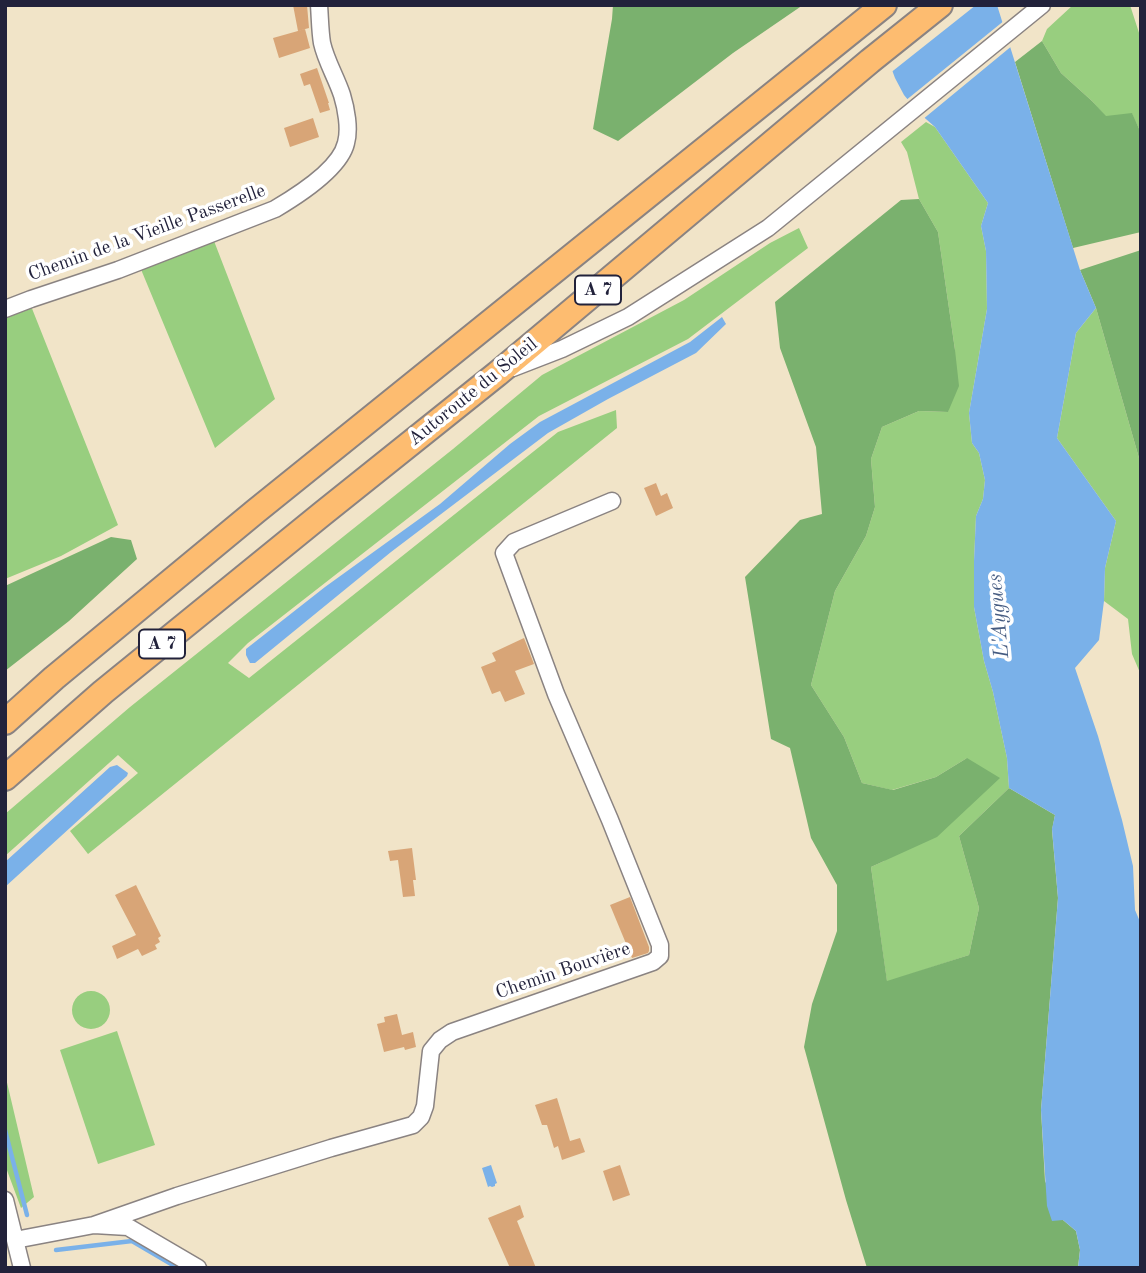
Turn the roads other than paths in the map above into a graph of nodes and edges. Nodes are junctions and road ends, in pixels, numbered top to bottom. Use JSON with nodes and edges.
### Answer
{"nodes":[{"id":1,"x":319,"y":5,"type":"edge"},
{"id":2,"x":884,"y":5,"type":"edge"},
{"id":3,"x":940,"y":5,"type":"edge"},
{"id":4,"x":1042,"y":5,"type":"edge"},
{"id":5,"x":5,"y":309,"type":"edge"},
{"id":6,"x":497,"y":374,"type":"junction"},
{"id":7,"x":612,"y":501,"type":"dead end"},
{"id":8,"x":5,"y":722,"type":"edge"},
{"id":9,"x":5,"y":778,"type":"edge"},
{"id":10,"x":5,"y":1200,"type":"edge"},
{"id":11,"x":94,"y":1225,"type":"junction"},
{"id":12,"x":15,"y":1240,"type":"junction"},
{"id":13,"x":22,"y":1268,"type":"edge"},
{"id":14,"x":198,"y":1268,"type":"edge"}],
"edges":[{"from":1,"to":5,"type":"street","name":"Chemin de la Vieille Passerelle"},
{"from":2,"to":8,"type":"highway","number":"A 7"},
{"from":3,"to":6,"type":"highway","name":"Autoroute du Soleil","number":"A 7"},
{"from":4,"to":6,"type":"street"},
{"from":6,"to":9,"type":"highway","name":"Autoroute du Soleil","number":"A 7"},
{"from":7,"to":11,"type":"street","name":"Chemin Bouvière"},
{"from":10,"to":12,"type":"street"},
{"from":11,"to":12,"type":"street"},
{"from":11,"to":14,"type":"street"},
{"from":12,"to":13,"type":"street"}]}
